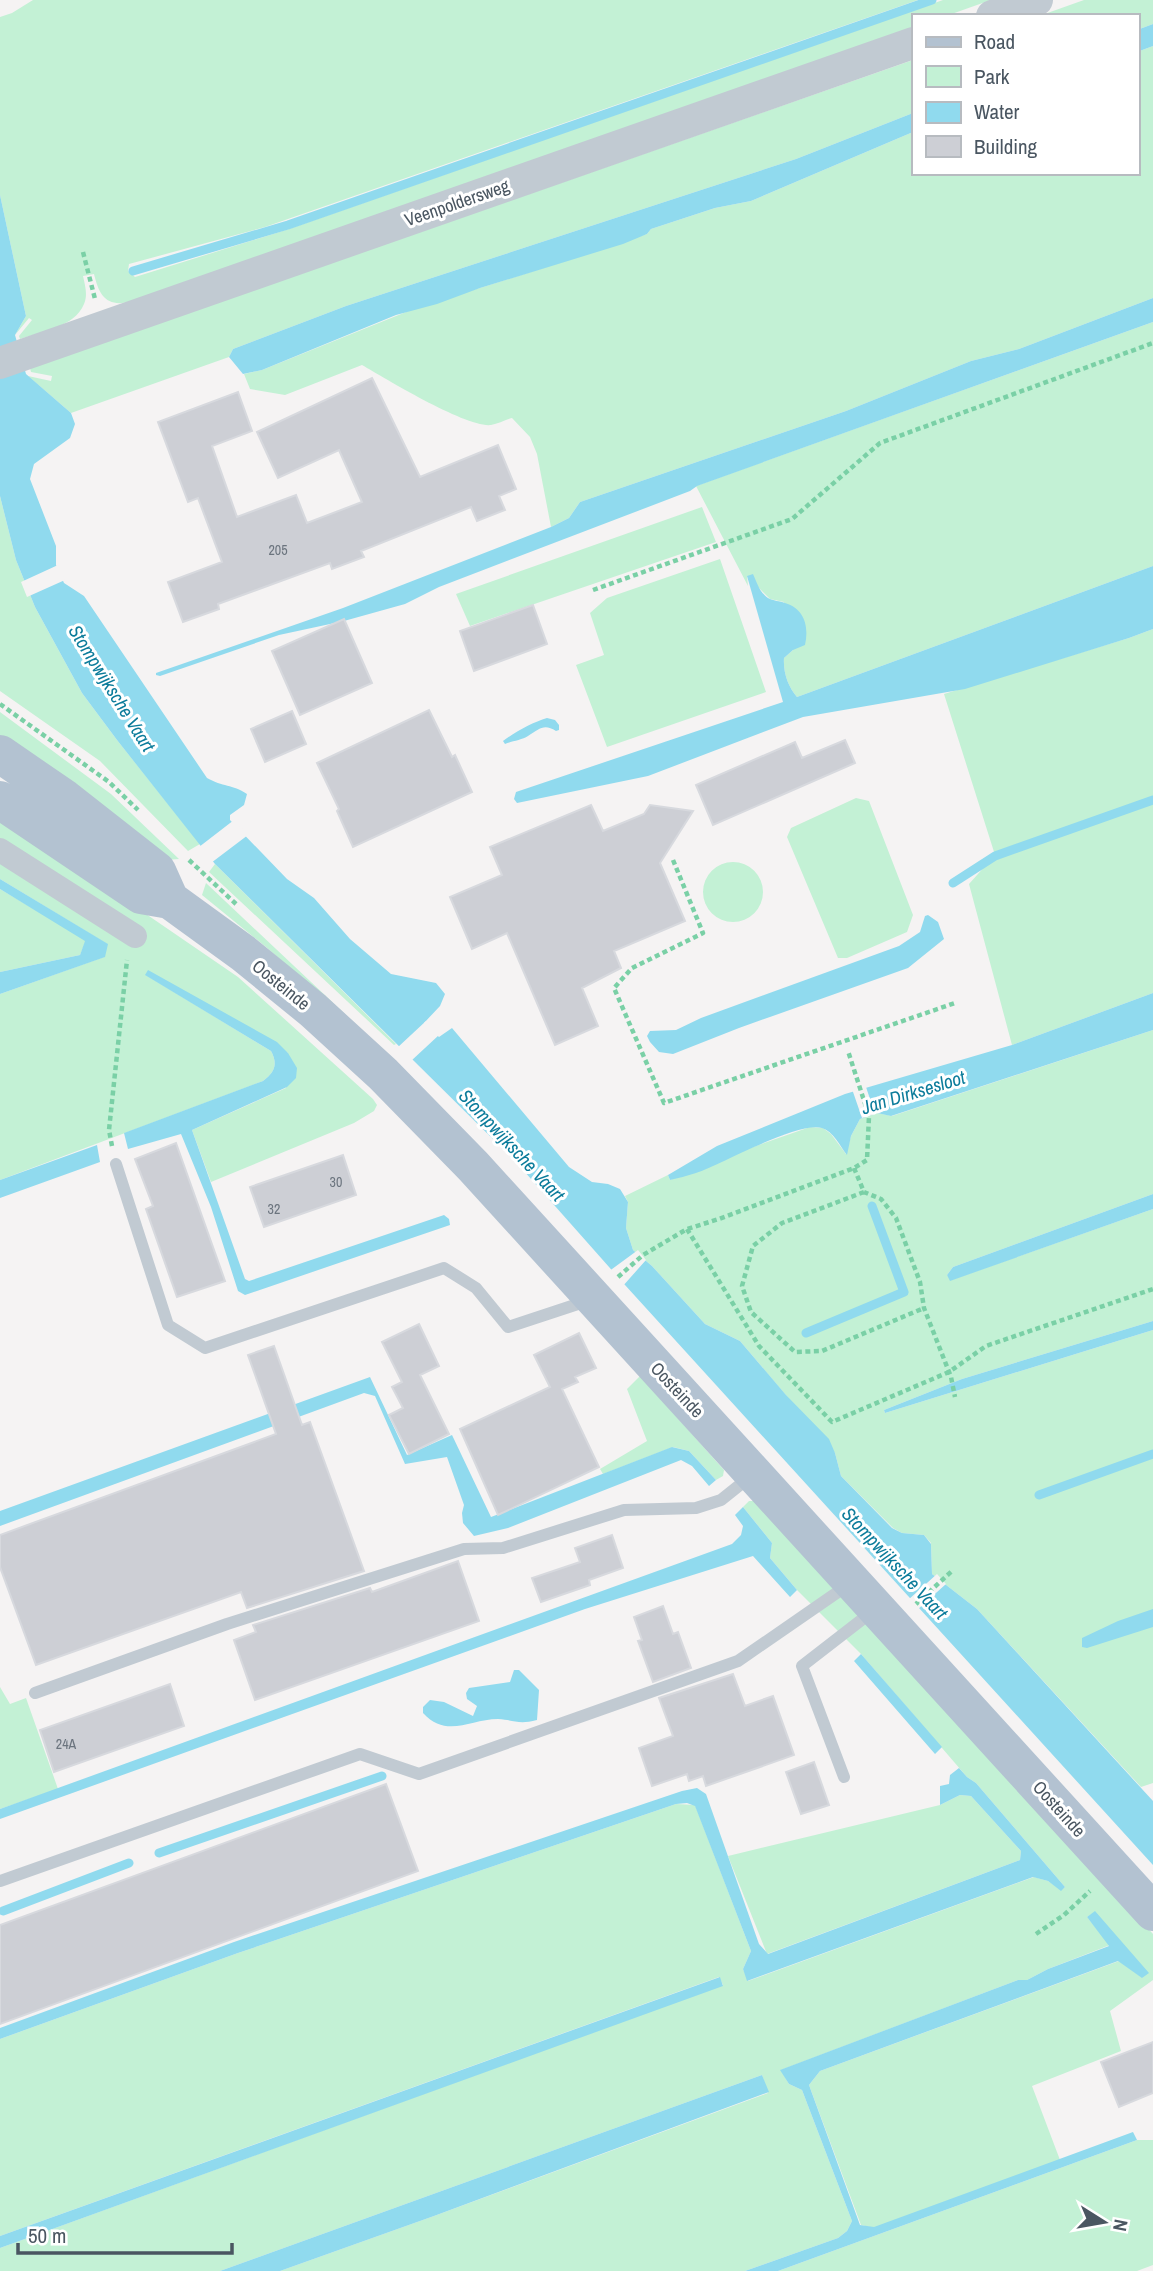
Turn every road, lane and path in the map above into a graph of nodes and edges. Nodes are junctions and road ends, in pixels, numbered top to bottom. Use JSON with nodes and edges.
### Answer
{"nodes":[{"id":1,"x":1037,"y":0,"type":"edge"},
{"id":2,"x":998,"y":14,"type":"edge"},
{"id":3,"x":912,"y":43,"type":"edge"},
{"id":4,"x":83,"y":251,"type":"dead end"},
{"id":5,"x":102,"y":327,"type":"junction"},
{"id":6,"x":1153,"y":343,"type":"edge"},
{"id":7,"x":11,"y":359,"type":"edge"},
{"id":8,"x":593,"y":590,"type":"dead end"},
{"id":9,"x":0,"y":754,"type":"edge"},
{"id":10,"x":0,"y":800,"type":"edge"},
{"id":11,"x":0,"y":850,"type":"edge"},
{"id":12,"x":673,"y":860,"type":"dead end"},
{"id":13,"x":170,"y":900,"type":"junction"},
{"id":14,"x":135,"y":936,"type":"dead end"},
{"id":15,"x":126,"y":965,"type":"dead end"},
{"id":16,"x":955,"y":1003,"type":"dead end"},
{"id":17,"x":848,"y":1051,"type":"dead end"},
{"id":18,"x":116,"y":1164,"type":"joint"},
{"id":19,"x":854,"y":1168,"type":"junction"},
{"id":20,"x":864,"y":1192,"type":"junction"},
{"id":21,"x":687,"y":1229,"type":"junction"},
{"id":22,"x":1153,"y":1289,"type":"edge"},
{"id":23,"x":604,"y":1290,"type":"junction"},
{"id":24,"x":924,"y":1308,"type":"junction"},
{"id":25,"x":950,"y":1372,"type":"junction"},
{"id":26,"x":955,"y":1397,"type":"dead end"},
{"id":27,"x":754,"y":1474,"type":"junction"},
{"id":28,"x":952,"y":1571,"type":"dead end"},
{"id":29,"x":879,"y":1600,"type":"junction"},
{"id":30,"x":35,"y":1693,"type":"dead end"},
{"id":31,"x":844,"y":1777,"type":"dead end"},
{"id":32,"x":1114,"y":1870,"type":"junction"},
{"id":33,"x":0,"y":1881,"type":"edge"},
{"id":34,"x":1153,"y":1912,"type":"edge"},
{"id":35,"x":1035,"y":1934,"type":"dead end"}],
"edges":[{"from":1,"to":2,"type":"street"},
{"from":3,"to":5,"type":"street","name":"Veenpoldersweg"},
{"from":4,"to":5,"type":"path"},
{"from":5,"to":7,"type":"street","name":"Veenpoldersweg"},
{"from":6,"to":8,"type":"path"},
{"from":9,"to":13,"type":"main road","name":"Oosteinde"},
{"from":10,"to":13,"type":"main road","name":"Oosteinde"},
{"from":11,"to":14,"type":"street"},
{"from":12,"to":16,"type":"path"},
{"from":13,"to":23,"type":"main road","name":"Oosteinde"},
{"from":15,"to":18,"type":"path"},
{"from":17,"to":19,"type":"path"},
{"from":18,"to":23,"type":"lane"},
{"from":19,"to":20,"type":"path"},
{"from":19,"to":21,"type":"path"},
{"from":20,"to":24,"type":"path"},
{"from":20,"to":24,"type":"path"},
{"from":21,"to":23,"type":"path"},
{"from":21,"to":25,"type":"path"},
{"from":22,"to":25,"type":"path"},
{"from":23,"to":27,"type":"main road","name":"Oosteinde"},
{"from":24,"to":25,"type":"path"},
{"from":25,"to":26,"type":"path"},
{"from":27,"to":29,"type":"main road","name":"Oosteinde"},
{"from":27,"to":30,"type":"lane"},
{"from":28,"to":29,"type":"path"},
{"from":29,"to":31,"type":"lane"},
{"from":29,"to":32,"type":"main road","name":"Oosteinde"},
{"from":29,"to":33,"type":"lane"},
{"from":32,"to":34,"type":"main road","name":"Oosteinde"},
{"from":32,"to":35,"type":"path"}]}
